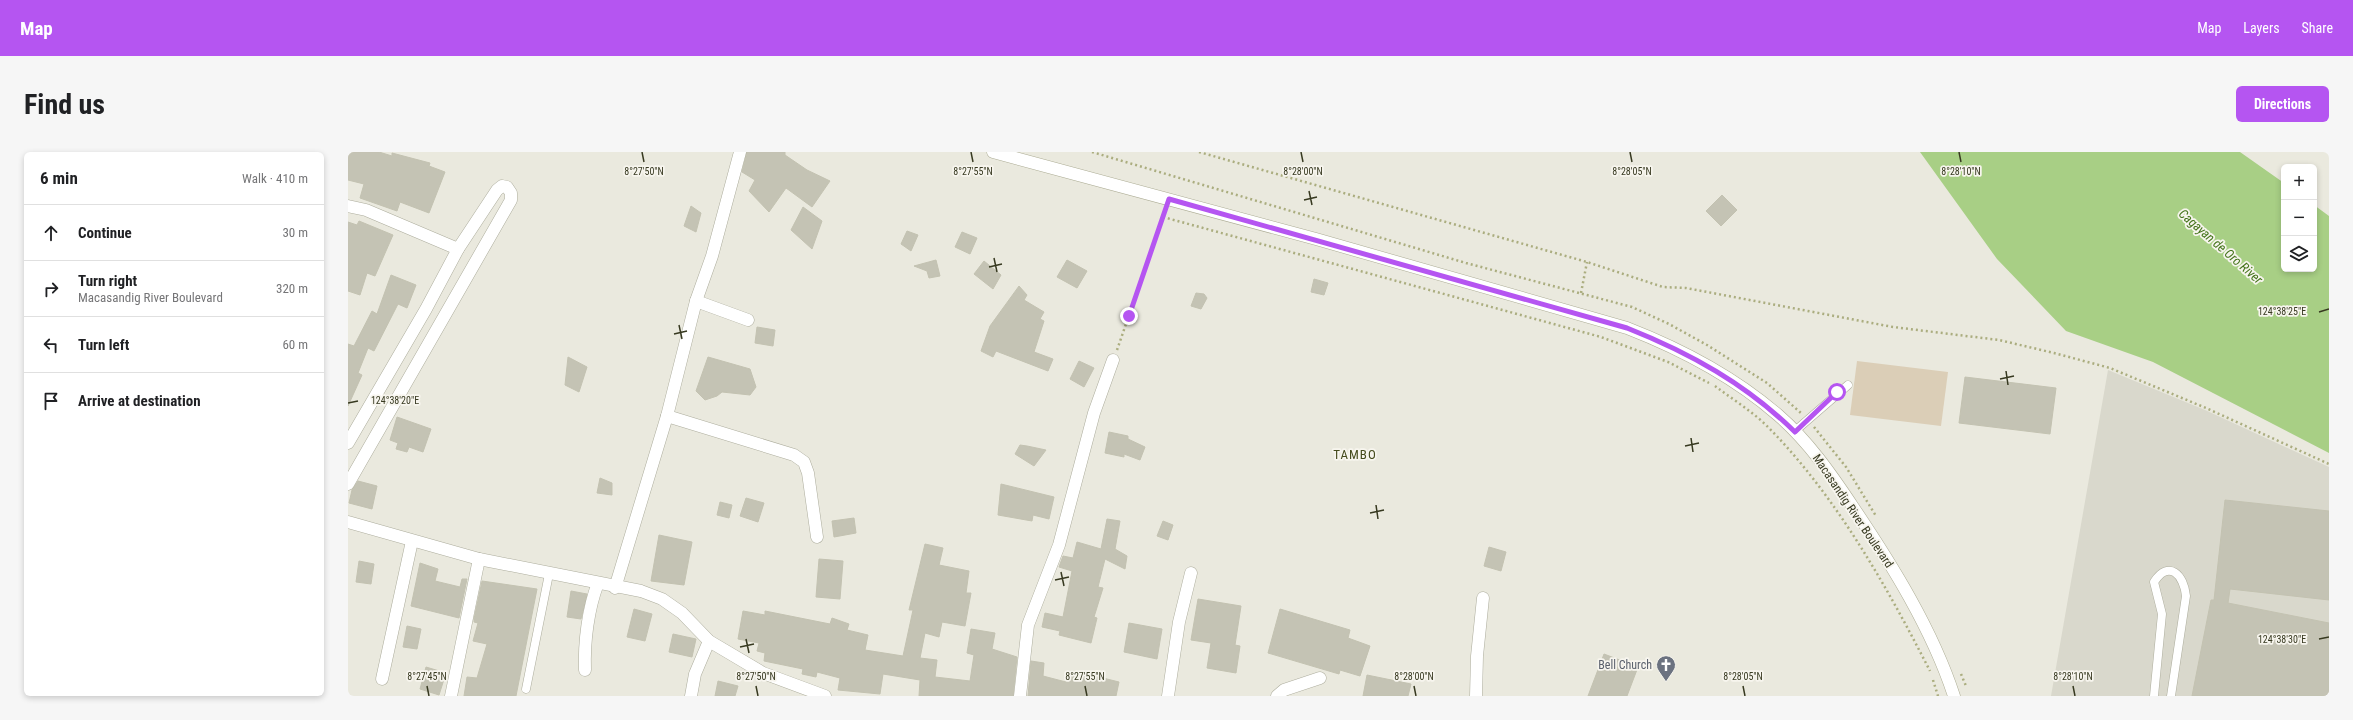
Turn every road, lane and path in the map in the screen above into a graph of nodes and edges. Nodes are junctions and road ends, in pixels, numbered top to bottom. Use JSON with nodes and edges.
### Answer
{"nodes":[{"id":1,"x":740,"y":152,"type":"edge"},
{"id":2,"x":993,"y":152,"type":"edge"},
{"id":3,"x":1092,"y":152,"type":"edge"},
{"id":4,"x":1199,"y":152,"type":"edge"},
{"id":5,"x":1169,"y":199,"type":"junction"},
{"id":6,"x":348,"y":206,"type":"edge"},
{"id":7,"x":1163,"y":217,"type":"junction"},
{"id":8,"x":474,"y":225,"type":"junction"},
{"id":9,"x":490,"y":236,"type":"junction"},
{"id":10,"x":458,"y":249,"type":"junction"},
{"id":11,"x":1587,"y":262,"type":"junction"},
{"id":12,"x":1581,"y":293,"type":"junction"},
{"id":13,"x":696,"y":301,"type":"junction"},
{"id":14,"x":426,"y":309,"type":"junction"},
{"id":15,"x":443,"y":317,"type":"junction"},
{"id":16,"x":748,"y":320,"type":"dead end"},
{"id":17,"x":1113,"y":360,"type":"joint"},
{"id":18,"x":1848,"y":385,"type":"dead end"},
{"id":19,"x":667,"y":416,"type":"junction"},
{"id":20,"x":363,"y":418,"type":"junction"},
{"id":21,"x":1808,"y":420,"type":"junction"},
{"id":22,"x":380,"y":428,"type":"junction"},
{"id":23,"x":1795,"y":432,"type":"junction"},
{"id":24,"x":348,"y":443,"type":"edge"},
{"id":25,"x":2329,"y":464,"type":"edge"},
{"id":26,"x":348,"y":484,"type":"edge"},
{"id":27,"x":1878,"y":519,"type":"dead end"},
{"id":28,"x":348,"y":522,"type":"edge"},
{"id":29,"x":817,"y":538,"type":"dead end"},
{"id":30,"x":412,"y":541,"type":"junction"},
{"id":31,"x":479,"y":559,"type":"junction"},
{"id":32,"x":1191,"y":573,"type":"dead end"},
{"id":33,"x":549,"y":574,"type":"junction"},
{"id":34,"x":598,"y":583,"type":"junction"},
{"id":35,"x":615,"y":588,"type":"junction"},
{"id":36,"x":1483,"y":598,"type":"dead end"},
{"id":37,"x":709,"y":641,"type":"junction"},
{"id":38,"x":585,"y":670,"type":"dead end"},
{"id":39,"x":1960,"y":671,"type":"dead end"},
{"id":40,"x":1320,"y":678,"type":"dead end"},
{"id":41,"x":382,"y":679,"type":"dead end"},
{"id":42,"x":526,"y":689,"type":"dead end"},
{"id":43,"x":1967,"y":690,"type":"dead end"},
{"id":44,"x":451,"y":696,"type":"edge"},
{"id":45,"x":691,"y":696,"type":"edge"},
{"id":46,"x":825,"y":696,"type":"edge"},
{"id":47,"x":1020,"y":696,"type":"edge"},
{"id":48,"x":1168,"y":696,"type":"edge"},
{"id":49,"x":1278,"y":696,"type":"edge"},
{"id":50,"x":1476,"y":696,"type":"edge"},
{"id":51,"x":1938,"y":696,"type":"edge"},
{"id":52,"x":1954,"y":696,"type":"edge"},
{"id":53,"x":2154,"y":696,"type":"edge"},
{"id":54,"x":2171,"y":696,"type":"edge"}],
"edges":[{"from":1,"to":13,"type":"street"},
{"from":2,"to":5,"type":"street","name":"Macasandig River Boulevard"},
{"from":3,"to":12,"type":"path"},
{"from":4,"to":11,"type":"path"},
{"from":5,"to":7,"type":"path"},
{"from":5,"to":23,"type":"street","name":"Macasandig River Boulevard"},
{"from":6,"to":10,"type":"street"},
{"from":7,"to":17,"type":"path"},
{"from":7,"to":51,"type":"path"},
{"from":8,"to":9,"type":"street"},
{"from":8,"to":9,"type":"street"},
{"from":8,"to":10,"type":"street"},
{"from":9,"to":15,"type":"street"},
{"from":10,"to":14,"type":"street"},
{"from":11,"to":12,"type":"path"},
{"from":11,"to":25,"type":"path"},
{"from":12,"to":21,"type":"path"},
{"from":13,"to":16,"type":"street"},
{"from":13,"to":19,"type":"street"},
{"from":14,"to":15,"type":"street"},
{"from":14,"to":20,"type":"street"},
{"from":15,"to":22,"type":"street"},
{"from":17,"to":47,"type":"street"},
{"from":18,"to":21,"type":"lane"},
{"from":19,"to":29,"type":"street"},
{"from":19,"to":35,"type":"street"},
{"from":20,"to":22,"type":"street"},
{"from":20,"to":24,"type":"street"},
{"from":21,"to":23,"type":"lane"},
{"from":21,"to":27,"type":"path"},
{"from":22,"to":26,"type":"street"},
{"from":23,"to":52,"type":"street","name":"Macasandig River Boulevard"},
{"from":28,"to":30,"type":"street"},
{"from":30,"to":31,"type":"street"},
{"from":30,"to":41,"type":"street"},
{"from":31,"to":33,"type":"street"},
{"from":31,"to":44,"type":"street"},
{"from":32,"to":48,"type":"street"},
{"from":33,"to":34,"type":"street"},
{"from":33,"to":42,"type":"lane"},
{"from":34,"to":35,"type":"street"},
{"from":34,"to":38,"type":"street"},
{"from":35,"to":37,"type":"street"},
{"from":36,"to":50,"type":"street"},
{"from":37,"to":45,"type":"street"},
{"from":37,"to":46,"type":"street"},
{"from":39,"to":43,"type":"path"},
{"from":40,"to":49,"type":"street"},
{"from":53,"to":54,"type":"lane"}]}
